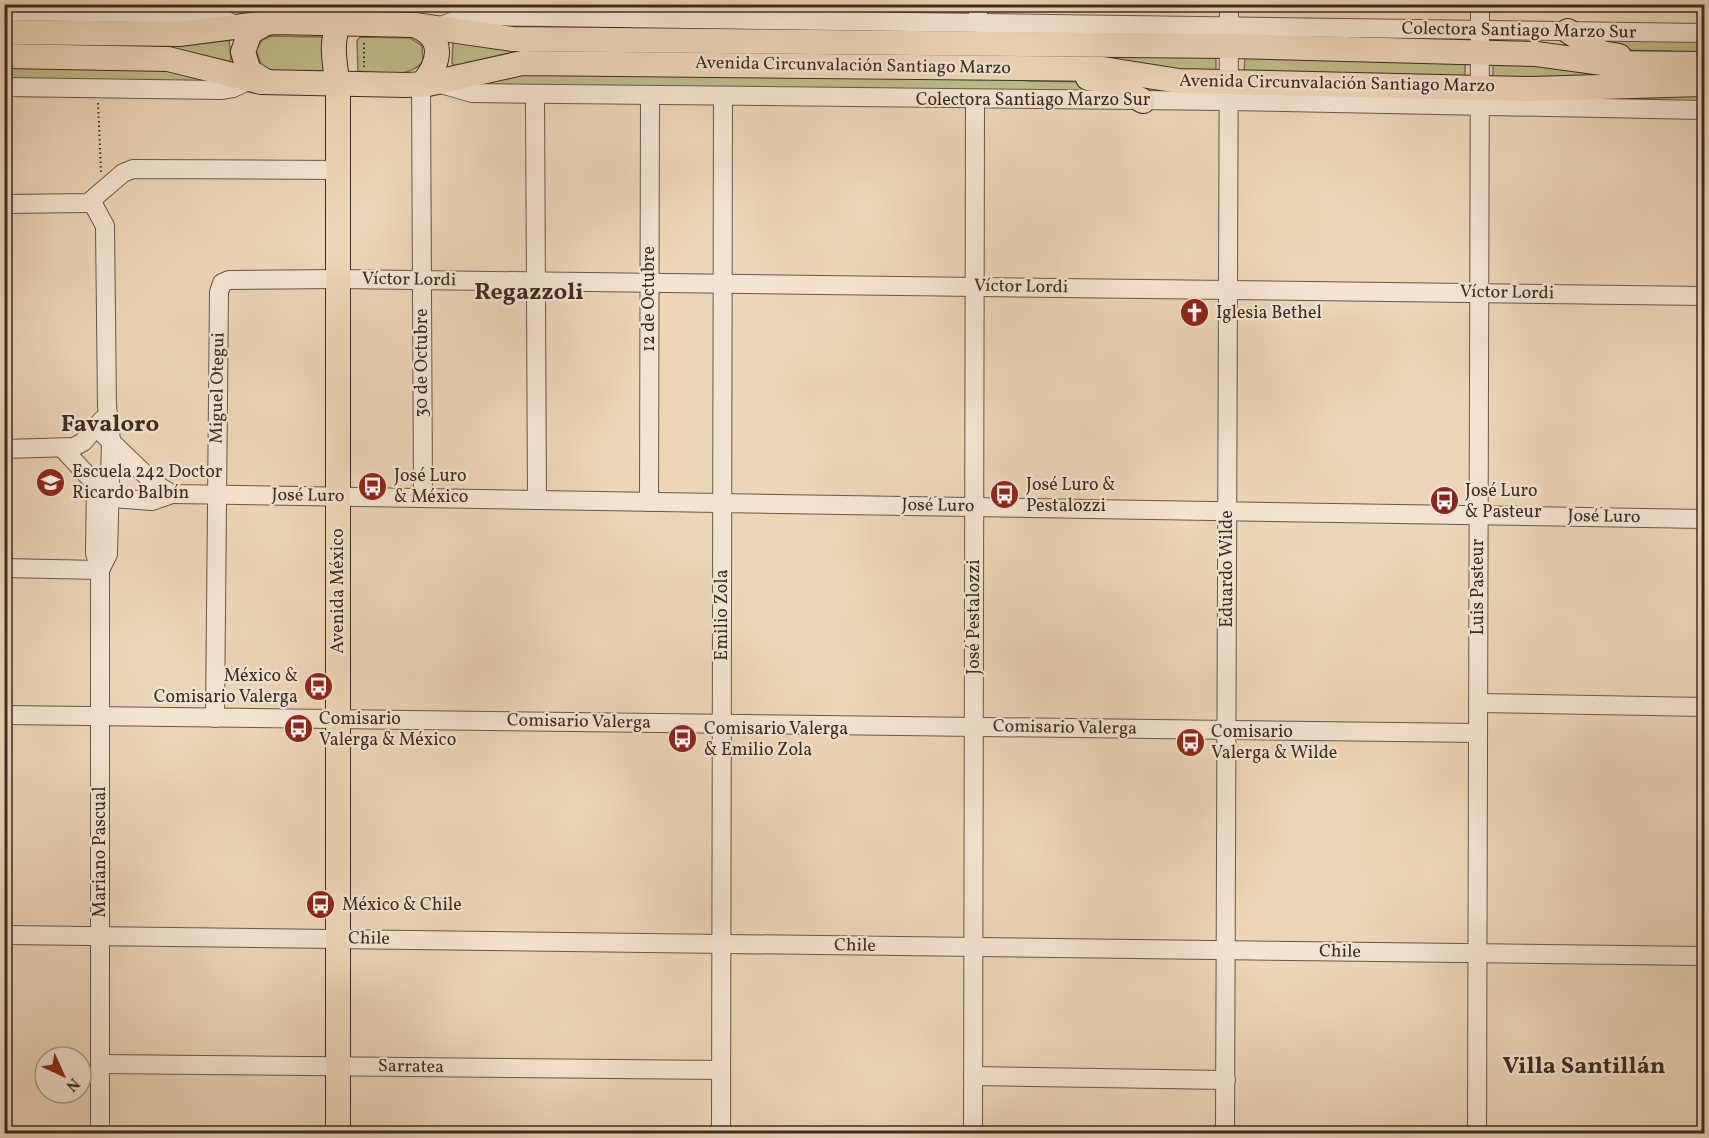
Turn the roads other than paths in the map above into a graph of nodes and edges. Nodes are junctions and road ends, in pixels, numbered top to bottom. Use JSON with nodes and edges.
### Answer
{"nodes":[{"id":1,"x":978,"y":4,"type":"edge"},
{"id":2,"x":1229,"y":4,"type":"edge"},
{"id":3,"x":1480,"y":4,"type":"edge"},
{"id":4,"x":91,"y":8,"type":"edge"},
{"id":5,"x":4,"y":11,"type":"edge"},
{"id":6,"x":721,"y":12,"type":"edge"},
{"id":7,"x":339,"y":14,"type":"edge"},
{"id":8,"x":274,"y":22,"type":"junction"},
{"id":9,"x":978,"y":23,"type":"junction"},
{"id":10,"x":408,"y":24,"type":"junction"},
{"id":11,"x":238,"y":26,"type":"junction"},
{"id":12,"x":436,"y":28,"type":"junction"},
{"id":13,"x":4,"y":32,"type":"edge"},
{"id":14,"x":1568,"y":32,"type":"junction"},
{"id":15,"x":1704,"y":33,"type":"edge"},
{"id":16,"x":1229,"y":36,"type":"junction"},
{"id":17,"x":1480,"y":42,"type":"junction"},
{"id":18,"x":4,"y":56,"type":"edge"},
{"id":19,"x":1704,"y":63,"type":"edge"},
{"id":20,"x":969,"y":67,"type":"junction"},
{"id":21,"x":261,"y":81,"type":"junction"},
{"id":22,"x":428,"y":83,"type":"junction"},
{"id":23,"x":338,"y":84,"type":"junction"},
{"id":24,"x":1704,"y":84,"type":"edge"},
{"id":25,"x":4,"y":87,"type":"edge"},
{"id":26,"x":1228,"y":92,"type":"junction"},
{"id":27,"x":535,"y":94,"type":"junction"},
{"id":28,"x":650,"y":96,"type":"junction"},
{"id":29,"x":723,"y":97,"type":"junction"},
{"id":30,"x":1480,"y":97,"type":"junction"},
{"id":31,"x":975,"y":100,"type":"junction"},
{"id":32,"x":1143,"y":101,"type":"junction"},
{"id":33,"x":1704,"y":110,"type":"edge"},
{"id":34,"x":338,"y":170,"type":"junction"},
{"id":35,"x":92,"y":202,"type":"junction"},
{"id":36,"x":4,"y":204,"type":"edge"},
{"id":37,"x":338,"y":279,"type":"junction"},
{"id":38,"x":422,"y":280,"type":"junction"},
{"id":39,"x":536,"y":281,"type":"junction"},
{"id":40,"x":649,"y":283,"type":"junction"},
{"id":41,"x":723,"y":284,"type":"junction"},
{"id":42,"x":974,"y":287,"type":"junction"},
{"id":43,"x":1228,"y":290,"type":"junction"},
{"id":44,"x":1479,"y":293,"type":"junction"},
{"id":45,"x":1704,"y":296,"type":"edge"},
{"id":46,"x":107,"y":406,"type":"junction"},
{"id":47,"x":97,"y":428,"type":"junction"},
{"id":48,"x":111,"y":440,"type":"junction"},
{"id":49,"x":4,"y":449,"type":"edge"},
{"id":50,"x":63,"y":449,"type":"junction"},
{"id":51,"x":103,"y":491,"type":"junction"},
{"id":52,"x":172,"y":494,"type":"junction"},
{"id":53,"x":217,"y":495,"type":"junction"},
{"id":54,"x":338,"y":497,"type":"junction"},
{"id":55,"x":423,"y":498,"type":"junction"},
{"id":56,"x":537,"y":500,"type":"junction"},
{"id":57,"x":649,"y":502,"type":"junction"},
{"id":58,"x":723,"y":503,"type":"junction"},
{"id":59,"x":974,"y":507,"type":"junction"},
{"id":60,"x":1227,"y":511,"type":"junction"},
{"id":61,"x":1479,"y":515,"type":"junction"},
{"id":62,"x":1704,"y":519,"type":"edge"},
{"id":63,"x":4,"y":568,"type":"edge"},
{"id":64,"x":100,"y":570,"type":"junction"},
{"id":65,"x":1478,"y":703,"type":"junction"},
{"id":66,"x":1704,"y":707,"type":"edge"},
{"id":67,"x":4,"y":715,"type":"edge"},
{"id":68,"x":100,"y":716,"type":"junction"},
{"id":69,"x":214,"y":718,"type":"junction"},
{"id":70,"x":338,"y":719,"type":"junction"},
{"id":71,"x":722,"y":724,"type":"junction"},
{"id":72,"x":973,"y":727,"type":"junction"},
{"id":73,"x":1227,"y":730,"type":"junction"},
{"id":74,"x":1478,"y":733,"type":"junction"},
{"id":75,"x":4,"y":935,"type":"edge"},
{"id":76,"x":100,"y":936,"type":"junction"},
{"id":77,"x":338,"y":939,"type":"junction"},
{"id":78,"x":722,"y":944,"type":"junction"},
{"id":79,"x":973,"y":947,"type":"junction"},
{"id":80,"x":1226,"y":950,"type":"junction"},
{"id":81,"x":1478,"y":953,"type":"junction"},
{"id":82,"x":1704,"y":956,"type":"edge"},
{"id":83,"x":100,"y":1064,"type":"junction"},
{"id":84,"x":338,"y":1066,"type":"junction"},
{"id":85,"x":721,"y":1070,"type":"junction"},
{"id":86,"x":973,"y":1076,"type":"junction"},
{"id":87,"x":1226,"y":1080,"type":"junction"},
{"id":88,"x":100,"y":1134,"type":"edge"},
{"id":89,"x":338,"y":1134,"type":"edge"},
{"id":90,"x":721,"y":1134,"type":"edge"},
{"id":91,"x":973,"y":1134,"type":"edge"},
{"id":92,"x":1226,"y":1134,"type":"edge"},
{"id":93,"x":1477,"y":1134,"type":"edge"}],
"edges":[{"from":1,"to":9,"type":"street"},
{"from":2,"to":16,"type":"street","name":"Eduardo Wilde"},
{"from":3,"to":17,"type":"street","name":"Luis Pasteur"},
{"from":4,"to":5,"type":"street"},
{"from":4,"to":11,"type":"street"},
{"from":6,"to":9,"type":"street"},
{"from":6,"to":12,"type":"street"},
{"from":7,"to":8,"type":"main road","name":"Avenida Circunvalación Santiago Marzo"},
{"from":7,"to":10,"type":"main road","name":"Avenida Circunvalación Santiago Marzo"},
{"from":7,"to":23,"type":"main road","name":"Avenida México"},
{"from":8,"to":11,"type":"main road","name":"Avenida Circunvalación Santiago Marzo"},
{"from":8,"to":21,"type":"main road"},
{"from":9,"to":16,"type":"street"},
{"from":10,"to":12,"type":"main road","name":"Avenida Circunvalación Santiago Marzo"},
{"from":10,"to":22,"type":"main road"},
{"from":11,"to":13,"type":"main road","name":"Avenida Circunvalación Santiago Marzo"},
{"from":12,"to":16,"type":"main road","name":"Avenida Circunvalación Santiago Marzo"},
{"from":14,"to":15,"type":"street","name":"Colectora Santiago Marzo Sur"},
{"from":14,"to":17,"type":"street","name":"Colectora Santiago Marzo Sur"},
{"from":14,"to":19,"type":"main road"},
{"from":16,"to":17,"type":"main road","name":"Avenida Circunvalación Santiago Marzo"},
{"from":16,"to":26,"type":"street","name":"Eduardo Wilde"},
{"from":17,"to":19,"type":"main road","name":"Avenida Circunvalación Santiago Marzo"},
{"from":17,"to":30,"type":"street","name":"Luis Pasteur"},
{"from":18,"to":21,"type":"main road","name":"Avenida Circunvalación Santiago Marzo"},
{"from":20,"to":22,"type":"main road","name":"Avenida Circunvalación Santiago Marzo"},
{"from":20,"to":26,"type":"main road","name":"Avenida Circunvalación Santiago Marzo"},
{"from":20,"to":32,"type":"main road"},
{"from":21,"to":23,"type":"main road","name":"Avenida Circunvalación Santiago Marzo"},
{"from":21,"to":25,"type":"street"},
{"from":22,"to":23,"type":"main road","name":"Avenida Circunvalación Santiago Marzo"},
{"from":22,"to":27,"type":"street","name":"Colectora Santiago Marzo Sur"},
{"from":22,"to":38,"type":"street","name":"30 de Octubre"},
{"from":23,"to":34,"type":"main road","name":"Avenida México"},
{"from":24,"to":30,"type":"main road","name":"Avenida Circunvalación Santiago Marzo"},
{"from":26,"to":30,"type":"main road","name":"Avenida Circunvalación Santiago Marzo"},
{"from":26,"to":32,"type":"street","name":"Colectora Santiago Marzo Sur"},
{"from":26,"to":43,"type":"street","name":"Eduardo Wilde"},
{"from":27,"to":28,"type":"street","name":"Colectora Santiago Marzo Sur"},
{"from":27,"to":39,"type":"street"},
{"from":28,"to":29,"type":"street","name":"Colectora Santiago Marzo Sur"},
{"from":28,"to":40,"type":"street","name":"12 de Octubre"},
{"from":29,"to":31,"type":"street","name":"Colectora Santiago Marzo Sur"},
{"from":29,"to":41,"type":"street","name":"Emilio Zola"},
{"from":30,"to":33,"type":"street"},
{"from":30,"to":44,"type":"street","name":"Luis Pasteur"},
{"from":31,"to":32,"type":"street","name":"Colectora Santiago Marzo Sur"},
{"from":31,"to":42,"type":"street","name":"José Pestalozzi"},
{"from":34,"to":35,"type":"street"},
{"from":34,"to":37,"type":"main road","name":"Avenida México"},
{"from":35,"to":36,"type":"street"},
{"from":35,"to":46,"type":"street","name":"Mariano Pascual"},
{"from":37,"to":38,"type":"street","name":"Víctor Lordi"},
{"from":37,"to":53,"type":"street","name":"Miguel Otegui"},
{"from":37,"to":54,"type":"main road","name":"Avenida México"},
{"from":38,"to":39,"type":"street","name":"Víctor Lordi"},
{"from":38,"to":55,"type":"street","name":"30 de Octubre"},
{"from":39,"to":40,"type":"street","name":"Víctor Lordi"},
{"from":39,"to":56,"type":"street"},
{"from":40,"to":41,"type":"street","name":"Víctor Lordi"},
{"from":40,"to":57,"type":"street","name":"12 de Octubre"},
{"from":41,"to":42,"type":"street","name":"Víctor Lordi"},
{"from":41,"to":58,"type":"street","name":"Emilio Zola"},
{"from":42,"to":43,"type":"street","name":"Víctor Lordi"},
{"from":42,"to":59,"type":"street","name":"José Pestalozzi"},
{"from":43,"to":44,"type":"street","name":"Víctor Lordi"},
{"from":43,"to":60,"type":"street","name":"Eduardo Wilde"},
{"from":44,"to":45,"type":"street","name":"Víctor Lordi"},
{"from":44,"to":61,"type":"street","name":"Luis Pasteur"},
{"from":46,"to":47,"type":"street","name":"Mariano Pascual"},
{"from":46,"to":48,"type":"street","name":"Mariano Pascual"},
{"from":47,"to":48,"type":"street"},
{"from":47,"to":50,"type":"street"},
{"from":48,"to":51,"type":"street","name":"Mariano Pascual"},
{"from":48,"to":52,"type":"street"},
{"from":49,"to":50,"type":"street"},
{"from":50,"to":51,"type":"street"},
{"from":51,"to":52,"type":"street","name":"José Luro"},
{"from":51,"to":64,"type":"street","name":"Mariano Pascual"},
{"from":52,"to":53,"type":"street","name":"José Luro"},
{"from":53,"to":54,"type":"street","name":"José Luro"},
{"from":53,"to":69,"type":"street","name":"Miguel Otegui"},
{"from":54,"to":55,"type":"street","name":"José Luro"},
{"from":54,"to":70,"type":"main road","name":"Avenida México"},
{"from":55,"to":56,"type":"street","name":"José Luro"},
{"from":56,"to":57,"type":"street","name":"José Luro"},
{"from":57,"to":58,"type":"street","name":"José Luro"},
{"from":58,"to":59,"type":"street","name":"José Luro"},
{"from":58,"to":71,"type":"street","name":"Emilio Zola"},
{"from":59,"to":60,"type":"street","name":"José Luro"},
{"from":59,"to":72,"type":"street","name":"José Pestalozzi"},
{"from":60,"to":61,"type":"street","name":"José Luro"},
{"from":60,"to":73,"type":"street","name":"Eduardo Wilde"},
{"from":61,"to":62,"type":"street","name":"José Luro"},
{"from":61,"to":65,"type":"street","name":"Luis Pasteur"},
{"from":63,"to":64,"type":"street"},
{"from":64,"to":68,"type":"street","name":"Mariano Pascual"},
{"from":65,"to":66,"type":"street"},
{"from":65,"to":74,"type":"street","name":"Luis Pasteur"},
{"from":67,"to":68,"type":"street","name":"Comisario Valerga"},
{"from":68,"to":69,"type":"street","name":"Comisario Valerga"},
{"from":68,"to":76,"type":"street","name":"Mariano Pascual"},
{"from":69,"to":70,"type":"street","name":"Comisario Valerga"},
{"from":70,"to":71,"type":"street","name":"Comisario Valerga"},
{"from":70,"to":77,"type":"main road","name":"Avenida México"},
{"from":71,"to":72,"type":"street","name":"Comisario Valerga"},
{"from":71,"to":78,"type":"street","name":"Emilio Zola"},
{"from":72,"to":73,"type":"street","name":"Comisario Valerga"},
{"from":72,"to":79,"type":"street","name":"José Pestalozzi"},
{"from":73,"to":74,"type":"street","name":"Comisario Valerga"},
{"from":73,"to":80,"type":"street","name":"Eduardo Wilde"},
{"from":74,"to":81,"type":"street","name":"Luis Pasteur"},
{"from":75,"to":76,"type":"street","name":"Chile"},
{"from":76,"to":77,"type":"street","name":"Chile"},
{"from":76,"to":83,"type":"street","name":"Mariano Pascual"},
{"from":77,"to":78,"type":"street","name":"Chile"},
{"from":77,"to":84,"type":"main road","name":"Avenida México"},
{"from":78,"to":79,"type":"street","name":"Chile"},
{"from":78,"to":85,"type":"street","name":"Emilio Zola"},
{"from":79,"to":80,"type":"street","name":"Chile"},
{"from":79,"to":86,"type":"street","name":"José Pestalozzi"},
{"from":80,"to":81,"type":"street","name":"Chile"},
{"from":80,"to":87,"type":"street","name":"Eduardo Wilde"},
{"from":81,"to":82,"type":"street","name":"Chile"},
{"from":81,"to":93,"type":"street","name":"Luis Pasteur"},
{"from":83,"to":84,"type":"street","name":"Sarratea"},
{"from":83,"to":88,"type":"street","name":"Mariano Pascual"},
{"from":84,"to":85,"type":"street","name":"Sarratea"},
{"from":84,"to":89,"type":"main road","name":"Avenida México"},
{"from":85,"to":90,"type":"street","name":"Emilio Zola"},
{"from":86,"to":87,"type":"street"},
{"from":86,"to":91,"type":"street","name":"José Pestalozzi"},
{"from":87,"to":92,"type":"street","name":"Eduardo Wilde"}]}
